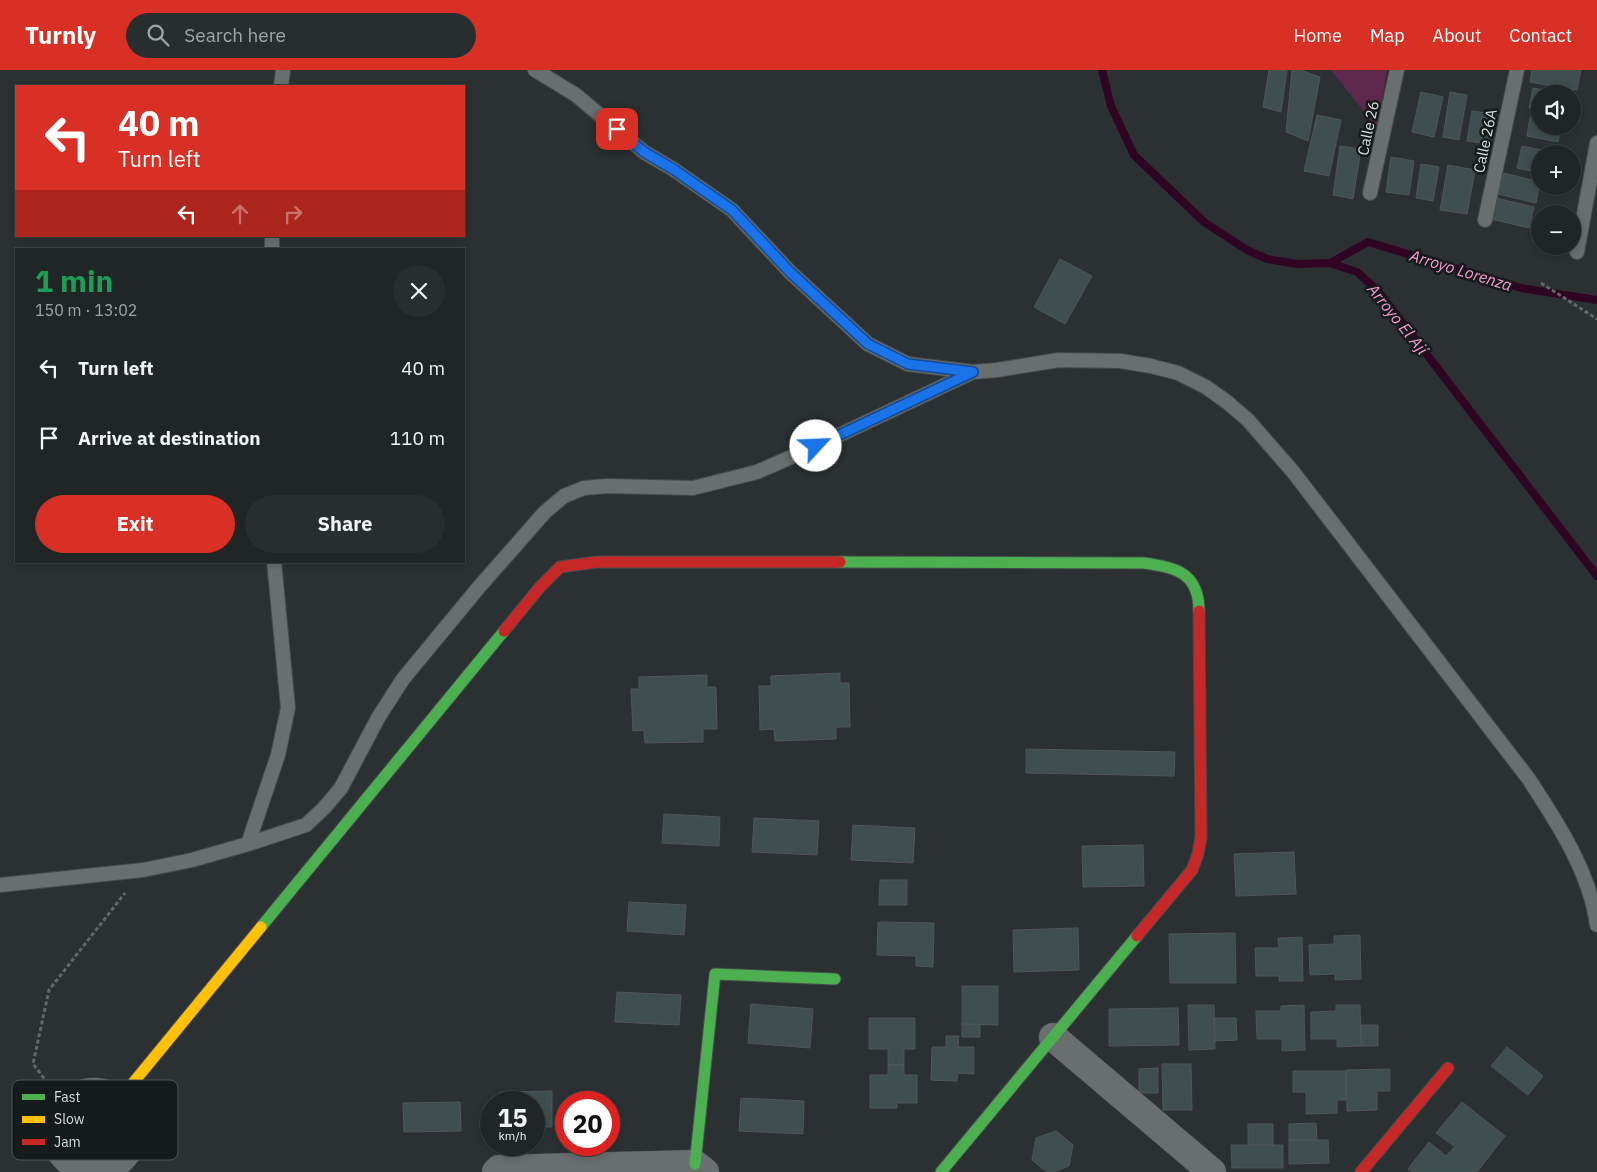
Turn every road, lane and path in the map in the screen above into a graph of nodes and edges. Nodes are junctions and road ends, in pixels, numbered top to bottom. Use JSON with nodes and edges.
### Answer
{"nodes":[{"id":1,"x":283,"y":70,"type":"edge"},
{"id":2,"x":535,"y":70,"type":"edge"},
{"id":3,"x":1397,"y":70,"type":"edge"},
{"id":4,"x":1517,"y":70,"type":"edge"},
{"id":5,"x":281,"y":85,"type":"edge"},
{"id":6,"x":1597,"y":143,"type":"edge"},
{"id":7,"x":1370,"y":193,"type":"dead end"},
{"id":8,"x":1485,"y":220,"type":"dead end"},
{"id":9,"x":1581,"y":230,"type":"edge"},
{"id":10,"x":1541,"y":284,"type":"dead end"},
{"id":11,"x":1597,"y":319,"type":"edge"},
{"id":12,"x":973,"y":372,"type":"junction"},
{"id":13,"x":274,"y":563,"type":"edge"},
{"id":14,"x":248,"y":844,"type":"junction"},
{"id":15,"x":143,"y":870,"type":"junction"},
{"id":16,"x":0,"y":885,"type":"edge"},
{"id":17,"x":1597,"y":925,"type":"edge"},
{"id":18,"x":835,"y":979,"type":"dead end"},
{"id":19,"x":1053,"y":1037,"type":"junction"},
{"id":20,"x":1448,"y":1068,"type":"dead end"},
{"id":21,"x":45,"y":1080,"type":"edge"},
{"id":22,"x":135,"y":1080,"type":"edge"},
{"id":23,"x":120,"y":1160,"type":"edge"},
{"id":24,"x":72,"y":1168,"type":"edge"},
{"id":25,"x":700,"y":1168,"type":"edge"},
{"id":26,"x":110,"y":1170,"type":"edge"},
{"id":27,"x":496,"y":1172,"type":"edge"},
{"id":28,"x":941,"y":1172,"type":"edge"},
{"id":29,"x":1212,"y":1172,"type":"edge"},
{"id":30,"x":1361,"y":1172,"type":"edge"}],
"edges":[{"from":1,"to":5,"type":"lane"},
{"from":2,"to":12,"type":"lane"},
{"from":3,"to":7,"type":"lane","name":"Calle 26"},
{"from":4,"to":8,"type":"lane","name":"Calle 26A"},
{"from":6,"to":9,"type":"lane"},
{"from":10,"to":11,"type":"path"},
{"from":12,"to":14,"type":"lane"},
{"from":12,"to":17,"type":"lane"},
{"from":13,"to":14,"type":"lane"},
{"from":14,"to":15,"type":"lane"},
{"from":15,"to":16,"type":"lane"},
{"from":15,"to":21,"type":"path"},
{"from":18,"to":25,"type":"street"},
{"from":19,"to":22,"type":"street"},
{"from":19,"to":28,"type":"street"},
{"from":19,"to":29,"type":"street"},
{"from":20,"to":30,"type":"street"},
{"from":23,"to":26,"type":"street"},
{"from":24,"to":26,"type":"street"},
{"from":25,"to":27,"type":"street"}]}
